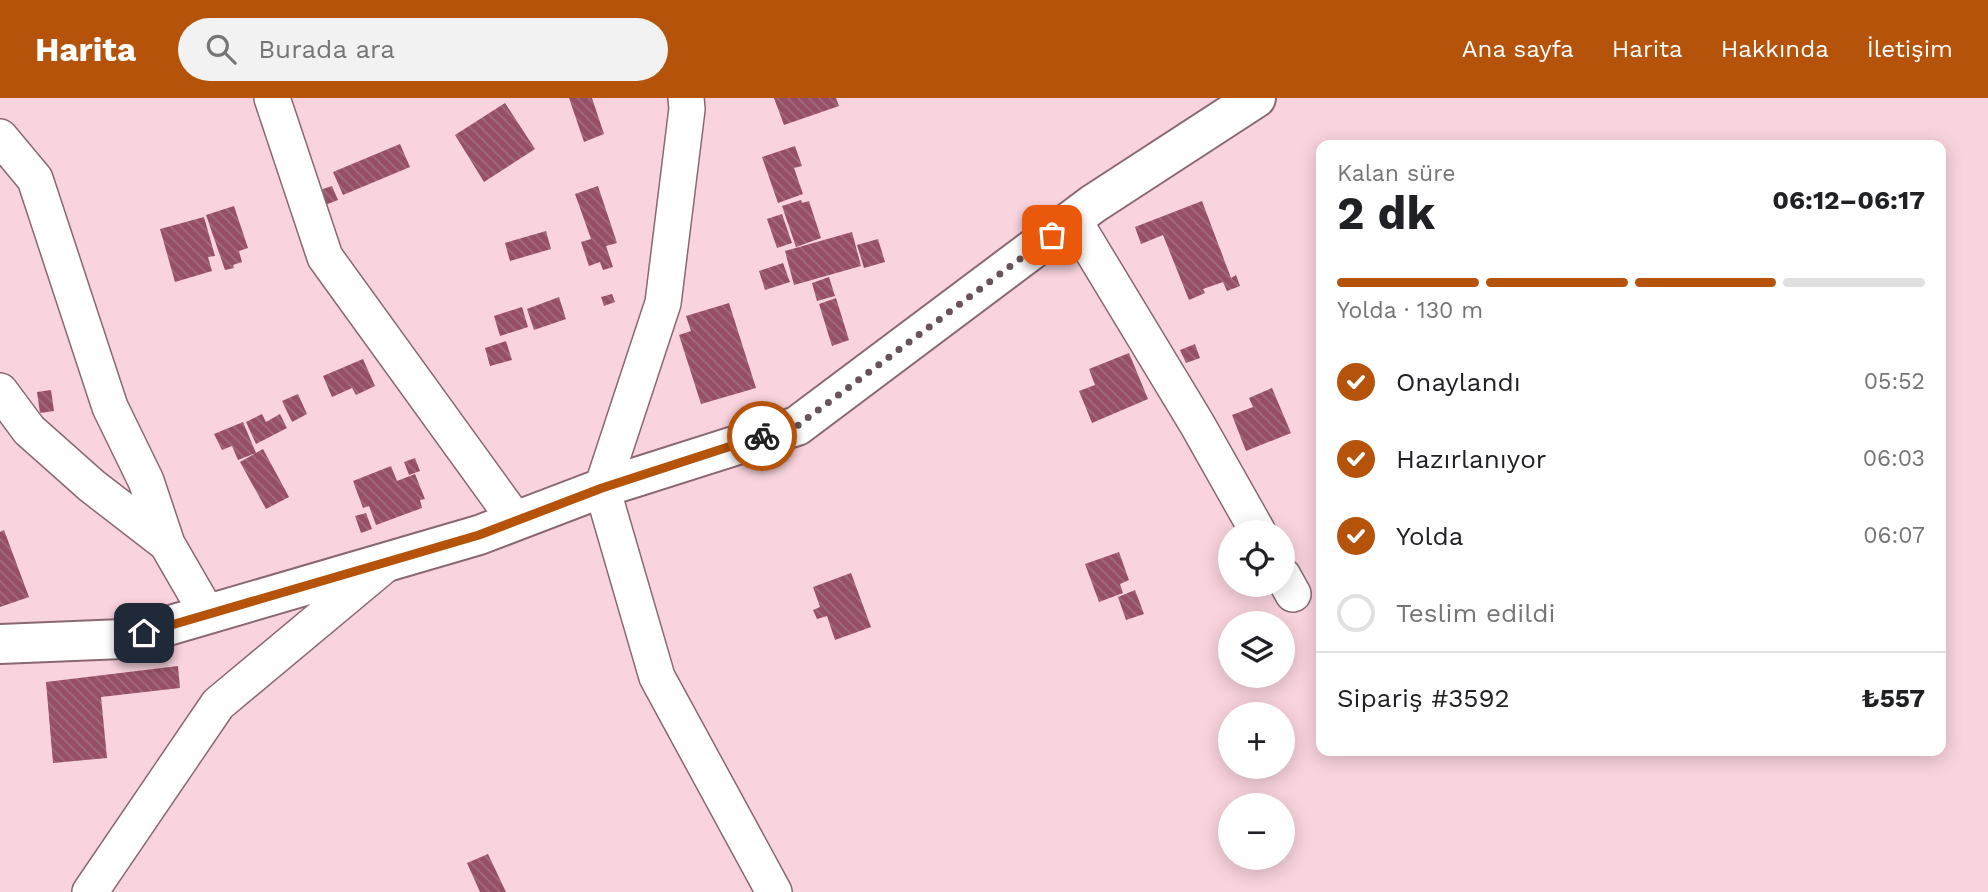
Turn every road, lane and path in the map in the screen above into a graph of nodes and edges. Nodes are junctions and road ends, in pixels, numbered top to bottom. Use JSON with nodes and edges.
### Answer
{"nodes":[{"id":1,"x":272,"y":98,"type":"edge"},
{"id":2,"x":686,"y":98,"type":"edge"},
{"id":3,"x":1256,"y":98,"type":"edge"},
{"id":4,"x":0,"y":137,"type":"edge"},
{"id":5,"x":1073,"y":219,"type":"junction"},
{"id":6,"x":0,"y":391,"type":"edge"},
{"id":7,"x":602,"y":488,"type":"junction"},
{"id":8,"x":1251,"y":520,"type":"edge"},
{"id":9,"x":516,"y":521,"type":"junction"},
{"id":10,"x":167,"y":544,"type":"junction"},
{"id":11,"x":388,"y":562,"type":"junction"},
{"id":12,"x":208,"y":615,"type":"junction"},
{"id":13,"x":0,"y":644,"type":"edge"},
{"id":14,"x":90,"y":892,"type":"edge"},
{"id":15,"x":775,"y":892,"type":"edge"}],
"edges":[{"from":1,"to":9,"type":"street"},
{"from":2,"to":7,"type":"street"},
{"from":3,"to":5,"type":"street"},
{"from":4,"to":10,"type":"street"},
{"from":5,"to":7,"type":"street"},
{"from":5,"to":8,"type":"street"},
{"from":6,"to":10,"type":"street"},
{"from":7,"to":9,"type":"street"},
{"from":7,"to":15,"type":"street"},
{"from":9,"to":11,"type":"street"},
{"from":10,"to":12,"type":"street"},
{"from":11,"to":12,"type":"street"},
{"from":11,"to":14,"type":"street"},
{"from":12,"to":13,"type":"street"}]}
